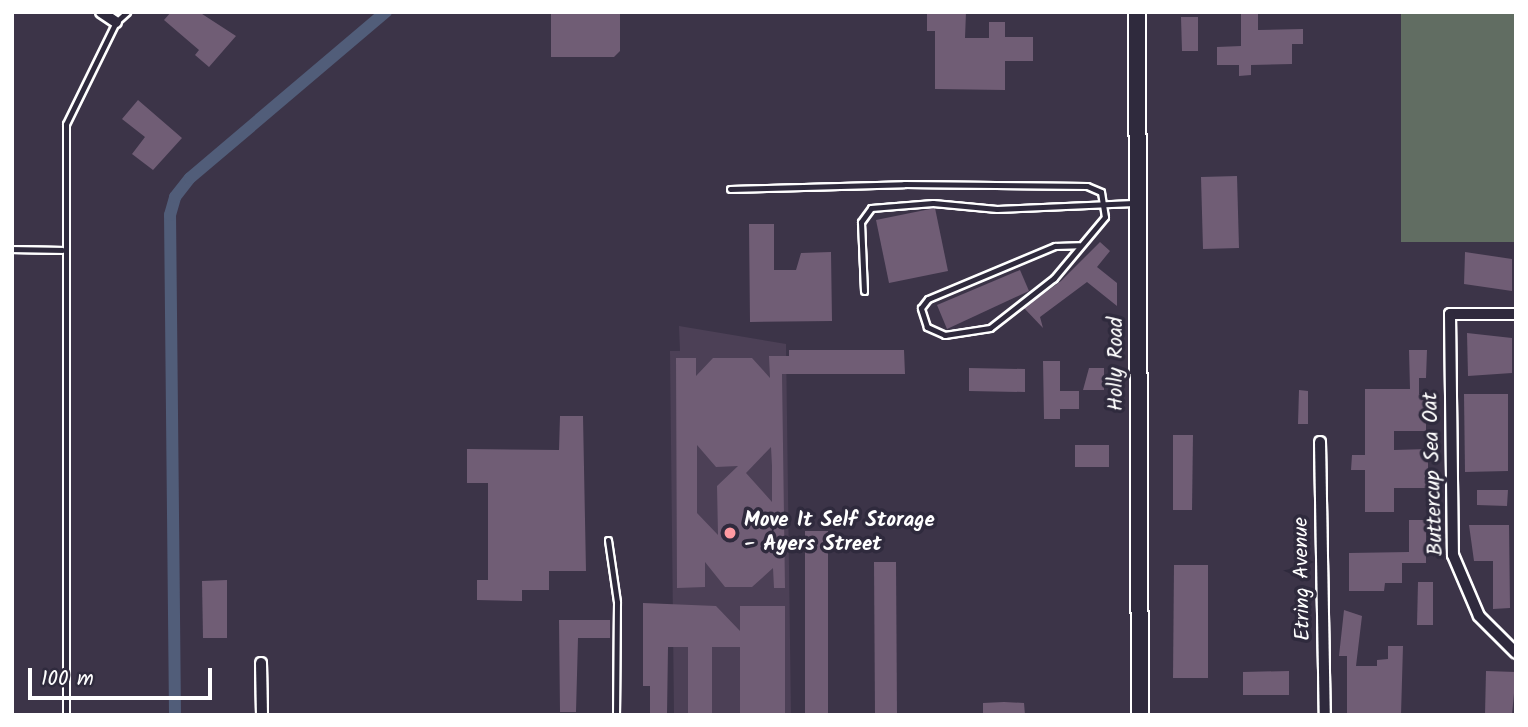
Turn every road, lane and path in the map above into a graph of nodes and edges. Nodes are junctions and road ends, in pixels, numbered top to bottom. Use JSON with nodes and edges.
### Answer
{"nodes":[{"id":1,"x":101,"y":12,"type":"edge"},
{"id":2,"x":127,"y":12,"type":"edge"},
{"id":3,"x":1137,"y":12,"type":"edge"},
{"id":4,"x":116,"y":22,"type":"junction"},
{"id":5,"x":730,"y":189,"type":"dead end"},
{"id":6,"x":1137,"y":203,"type":"junction"},
{"id":7,"x":1106,"y":206,"type":"junction"},
{"id":8,"x":1079,"y":245,"type":"junction"},
{"id":9,"x":12,"y":249,"type":"edge"},
{"id":10,"x":62,"y":250,"type":"junction"},
{"id":11,"x":864,"y":291,"type":"dead end"},
{"id":12,"x":1516,"y":314,"type":"edge"},
{"id":13,"x":1320,"y":442,"type":"dead end"},
{"id":14,"x":608,"y":540,"type":"dead end"},
{"id":15,"x":1516,"y":653,"type":"edge"},
{"id":16,"x":261,"y":663,"type":"dead end"},
{"id":17,"x":66,"y":715,"type":"edge"},
{"id":18,"x":262,"y":715,"type":"edge"},
{"id":19,"x":616,"y":715,"type":"edge"},
{"id":20,"x":1140,"y":715,"type":"edge"},
{"id":21,"x":1325,"y":715,"type":"edge"}],
"edges":[{"from":1,"to":4,"type":"street"},
{"from":2,"to":4,"type":"lane"},
{"from":3,"to":6,"type":"main road","name":"Holly Road"},
{"from":4,"to":10,"type":"lane"},
{"from":5,"to":7,"type":"lane"},
{"from":6,"to":7,"type":"lane"},
{"from":6,"to":20,"type":"main road","name":"Holly Road"},
{"from":7,"to":8,"type":"lane"},
{"from":7,"to":11,"type":"lane"},
{"from":8,"to":8,"type":"lane"},
{"from":9,"to":10,"type":"lane"},
{"from":10,"to":17,"type":"lane"},
{"from":12,"to":15,"type":"street","name":"Buttercup Sea Oat"},
{"from":13,"to":21,"type":"street","name":"Etring Avenue"},
{"from":14,"to":19,"type":"lane"},
{"from":16,"to":18,"type":"street"}]}
